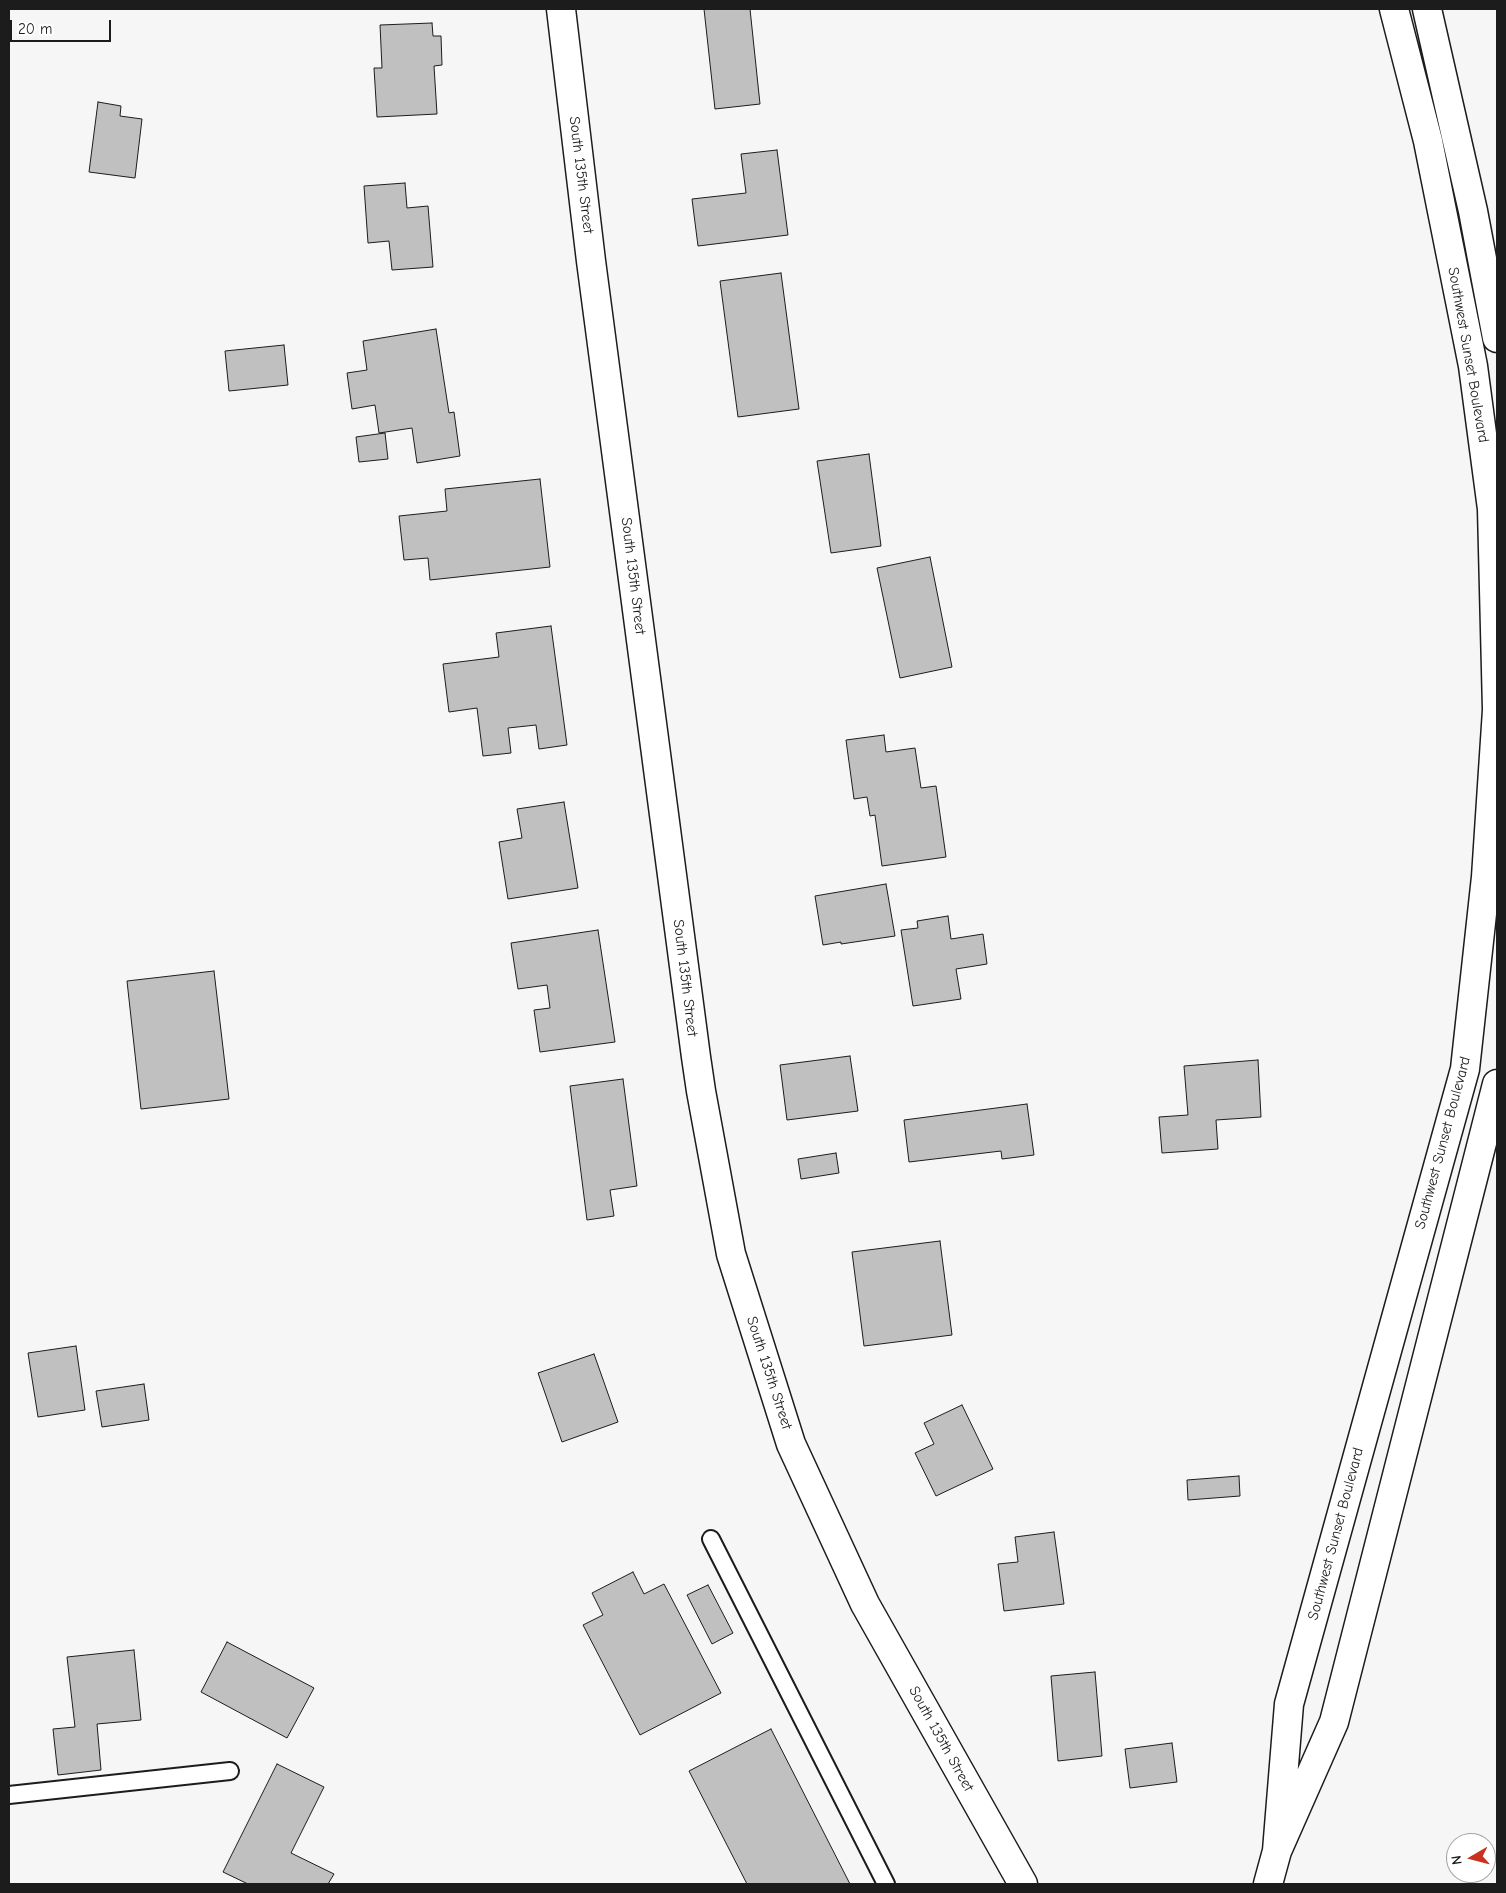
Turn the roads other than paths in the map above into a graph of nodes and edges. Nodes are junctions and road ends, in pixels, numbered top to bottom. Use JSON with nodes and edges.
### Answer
{"nodes":[{"id":1,"x":560,"y":9,"type":"edge"},
{"id":2,"x":1394,"y":9,"type":"edge"},
{"id":3,"x":1428,"y":9,"type":"edge"},
{"id":4,"x":1497,"y":338,"type":"edge"},
{"id":5,"x":1497,"y":1084,"type":"edge"},
{"id":6,"x":711,"y":1539,"type":"dead end"},
{"id":7,"x":230,"y":1771,"type":"dead end"},
{"id":8,"x":9,"y":1795,"type":"edge"},
{"id":9,"x":1276,"y":1851,"type":"junction"},
{"id":10,"x":886,"y":1884,"type":"edge"},
{"id":11,"x":1023,"y":1884,"type":"edge"},
{"id":12,"x":1268,"y":1884,"type":"edge"}],
"edges":[{"from":1,"to":11,"type":"main road","name":"South 135th Street"},
{"from":2,"to":9,"type":"main road","name":"Southwest Sunset Boulevard"},
{"from":3,"to":4,"type":"main road","name":"Southwest Sunset Boulevard"},
{"from":5,"to":9,"type":"main road","name":"Southwest Sunset Boulevard"},
{"from":6,"to":10,"type":"lane"},
{"from":7,"to":8,"type":"lane"},
{"from":9,"to":12,"type":"main road","name":"Southwest Sunset Boulevard"}]}
